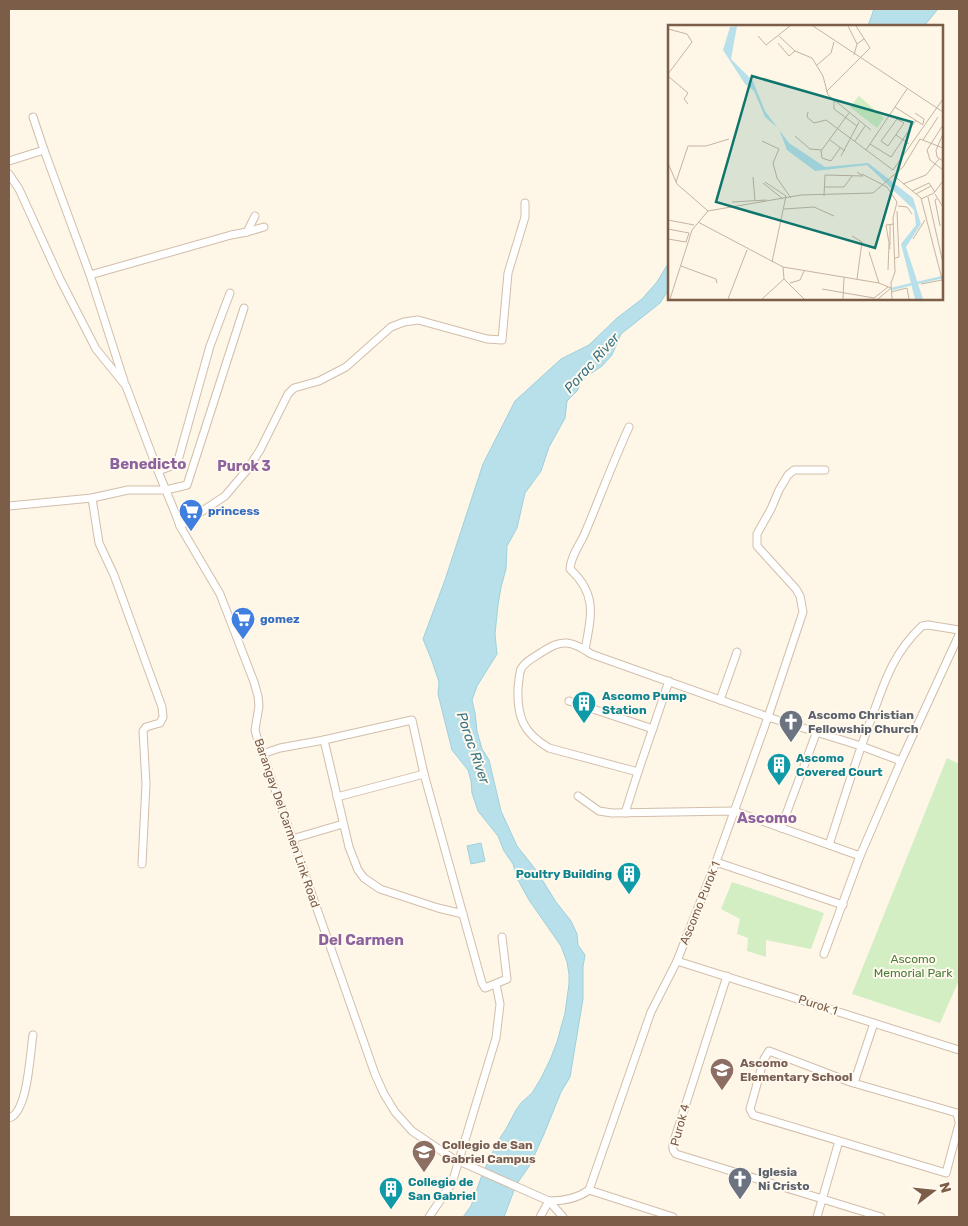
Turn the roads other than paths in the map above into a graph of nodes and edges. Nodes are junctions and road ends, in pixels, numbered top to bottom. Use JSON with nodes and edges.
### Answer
{"nodes":[{"id":1,"x":33,"y":117,"type":"dead end"},
{"id":2,"x":44,"y":150,"type":"junction"},
{"id":3,"x":9,"y":161,"type":"edge"},
{"id":4,"x":9,"y":174,"type":"edge"},
{"id":5,"x":525,"y":203,"type":"dead end"},
{"id":6,"x":255,"y":216,"type":"dead end"},
{"id":7,"x":264,"y":227,"type":"dead end"},
{"id":8,"x":247,"y":232,"type":"junction"},
{"id":9,"x":90,"y":275,"type":"junction"},
{"id":10,"x":230,"y":293,"type":"dead end"},
{"id":11,"x":244,"y":308,"type":"dead end"},
{"id":12,"x":126,"y":386,"type":"junction"},
{"id":13,"x":629,"y":427,"type":"dead end"},
{"id":14,"x":825,"y":470,"type":"dead end"},
{"id":15,"x":158,"y":471,"type":"junction"},
{"id":16,"x":166,"y":490,"type":"junction"},
{"id":17,"x":92,"y":498,"type":"junction"},
{"id":18,"x":9,"y":506,"type":"edge"},
{"id":19,"x":180,"y":526,"type":"junction"},
{"id":20,"x":959,"y":630,"type":"edge"},
{"id":21,"x":959,"y":635,"type":"edge"},
{"id":22,"x":585,"y":650,"type":"junction"},
{"id":23,"x":737,"y":652,"type":"dead end"},
{"id":24,"x":669,"y":682,"type":"junction"},
{"id":25,"x":720,"y":700,"type":"junction"},
{"id":26,"x":569,"y":701,"type":"dead end"},
{"id":27,"x":768,"y":717,"type":"junction"},
{"id":28,"x":653,"y":729,"type":"junction"},
{"id":29,"x":817,"y":731,"type":"junction"},
{"id":30,"x":324,"y":740,"type":"junction"},
{"id":31,"x":861,"y":746,"type":"junction"},
{"id":32,"x":262,"y":754,"type":"junction"},
{"id":33,"x":900,"y":761,"type":"junction"},
{"id":34,"x":638,"y":772,"type":"junction"},
{"id":35,"x":424,"y":774,"type":"junction"},
{"id":36,"x":578,"y":796,"type":"dead end"},
{"id":37,"x":337,"y":797,"type":"junction"},
{"id":38,"x":734,"y":811,"type":"junction"},
{"id":39,"x":625,"y":813,"type":"junction"},
{"id":40,"x":343,"y":824,"type":"junction"},
{"id":41,"x":781,"y":828,"type":"junction"},
{"id":42,"x":292,"y":838,"type":"junction"},
{"id":43,"x":829,"y":845,"type":"junction"},
{"id":44,"x":860,"y":856,"type":"junction"},
{"id":45,"x":716,"y":862,"type":"junction"},
{"id":46,"x":142,"y":864,"type":"dead end"},
{"id":47,"x":843,"y":905,"type":"junction"},
{"id":48,"x":463,"y":914,"type":"junction"},
{"id":49,"x":502,"y":937,"type":"dead end"},
{"id":50,"x":824,"y":954,"type":"dead end"},
{"id":51,"x":677,"y":961,"type":"junction"},
{"id":52,"x":727,"y":976,"type":"junction"},
{"id":53,"x":496,"y":984,"type":"junction"},
{"id":54,"x":874,"y":1023,"type":"junction"},
{"id":55,"x":32,"y":1036,"type":"dead end"},
{"id":56,"x":959,"y":1050,"type":"edge"},
{"id":57,"x":854,"y":1083,"type":"junction"},
{"id":58,"x":9,"y":1118,"type":"edge"},
{"id":59,"x":959,"y":1123,"type":"edge"},
{"id":60,"x":839,"y":1141,"type":"junction"},
{"id":61,"x":458,"y":1161,"type":"junction"},
{"id":62,"x":589,"y":1190,"type":"junction"},
{"id":63,"x":822,"y":1199,"type":"junction"},
{"id":64,"x":549,"y":1201,"type":"junction"},
{"id":65,"x":429,"y":1217,"type":"edge"},
{"id":66,"x":540,"y":1217,"type":"edge"},
{"id":67,"x":563,"y":1217,"type":"edge"},
{"id":68,"x":673,"y":1217,"type":"edge"},
{"id":69,"x":817,"y":1217,"type":"edge"},
{"id":70,"x":882,"y":1217,"type":"edge"}],
"edges":[{"from":1,"to":2,"type":"street"},
{"from":2,"to":3,"type":"street"},
{"from":2,"to":9,"type":"street"},
{"from":4,"to":12,"type":"street","name":"Barangay Del Carmen Link Road"},
{"from":5,"to":19,"type":"street"},
{"from":6,"to":8,"type":"street"},
{"from":7,"to":8,"type":"street"},
{"from":8,"to":9,"type":"street"},
{"from":9,"to":12,"type":"street"},
{"from":10,"to":15,"type":"street"},
{"from":11,"to":16,"type":"street"},
{"from":12,"to":15,"type":"street","name":"Barangay Del Carmen Link Road"},
{"from":13,"to":22,"type":"street"},
{"from":14,"to":27,"type":"street","name":"Ascomo Purok 1"},
{"from":15,"to":16,"type":"street","name":"Barangay Del Carmen Link Road"},
{"from":16,"to":17,"type":"street"},
{"from":16,"to":19,"type":"street","name":"Barangay Del Carmen Link Road"},
{"from":17,"to":18,"type":"street"},
{"from":17,"to":46,"type":"street"},
{"from":19,"to":32,"type":"street","name":"Barangay Del Carmen Link Road"},
{"from":20,"to":31,"type":"street"},
{"from":21,"to":33,"type":"street"},
{"from":22,"to":24,"type":"street"},
{"from":22,"to":34,"type":"street"},
{"from":23,"to":25,"type":"street"},
{"from":24,"to":25,"type":"street"},
{"from":24,"to":28,"type":"street"},
{"from":25,"to":27,"type":"street"},
{"from":26,"to":28,"type":"street"},
{"from":27,"to":29,"type":"street"},
{"from":27,"to":38,"type":"street","name":"Ascomo Purok 1"},
{"from":28,"to":34,"type":"street"},
{"from":29,"to":31,"type":"street"},
{"from":29,"to":41,"type":"street"},
{"from":30,"to":32,"type":"street"},
{"from":30,"to":35,"type":"street"},
{"from":30,"to":37,"type":"street"},
{"from":31,"to":33,"type":"street"},
{"from":31,"to":43,"type":"street"},
{"from":32,"to":42,"type":"street","name":"Barangay Del Carmen Link Road"},
{"from":33,"to":44,"type":"street"},
{"from":34,"to":39,"type":"street"},
{"from":35,"to":37,"type":"street"},
{"from":35,"to":48,"type":"street"},
{"from":36,"to":39,"type":"street"},
{"from":37,"to":40,"type":"street"},
{"from":38,"to":39,"type":"street"},
{"from":38,"to":41,"type":"street"},
{"from":38,"to":45,"type":"street","name":"Ascomo Purok 1"},
{"from":40,"to":42,"type":"street"},
{"from":40,"to":48,"type":"street"},
{"from":41,"to":43,"type":"street"},
{"from":42,"to":61,"type":"street","name":"Barangay Del Carmen Link Road"},
{"from":43,"to":44,"type":"street"},
{"from":44,"to":47,"type":"street"},
{"from":45,"to":47,"type":"street"},
{"from":45,"to":51,"type":"street","name":"Ascomo Purok 1"},
{"from":47,"to":50,"type":"street"},
{"from":48,"to":53,"type":"street"},
{"from":49,"to":53,"type":"street"},
{"from":51,"to":52,"type":"street","name":"Purok 1"},
{"from":51,"to":62,"type":"street","name":"Ascomo Purok 1"},
{"from":52,"to":54,"type":"street","name":"Purok 1"},
{"from":52,"to":63,"type":"street","name":"Purok 4"},
{"from":53,"to":61,"type":"street"},
{"from":54,"to":56,"type":"street","name":"Purok 1"},
{"from":54,"to":57,"type":"street"},
{"from":55,"to":58,"type":"street"},
{"from":57,"to":59,"type":"street"},
{"from":57,"to":60,"type":"street"},
{"from":59,"to":60,"type":"street"},
{"from":60,"to":63,"type":"street"},
{"from":61,"to":64,"type":"street","name":"Barangay Del Carmen Link Road"},
{"from":61,"to":65,"type":"street"},
{"from":62,"to":64,"type":"street"},
{"from":62,"to":68,"type":"street"},
{"from":63,"to":69,"type":"street"},
{"from":63,"to":70,"type":"street","name":"Purok 4"},
{"from":64,"to":66,"type":"street"},
{"from":64,"to":67,"type":"street"}]}
